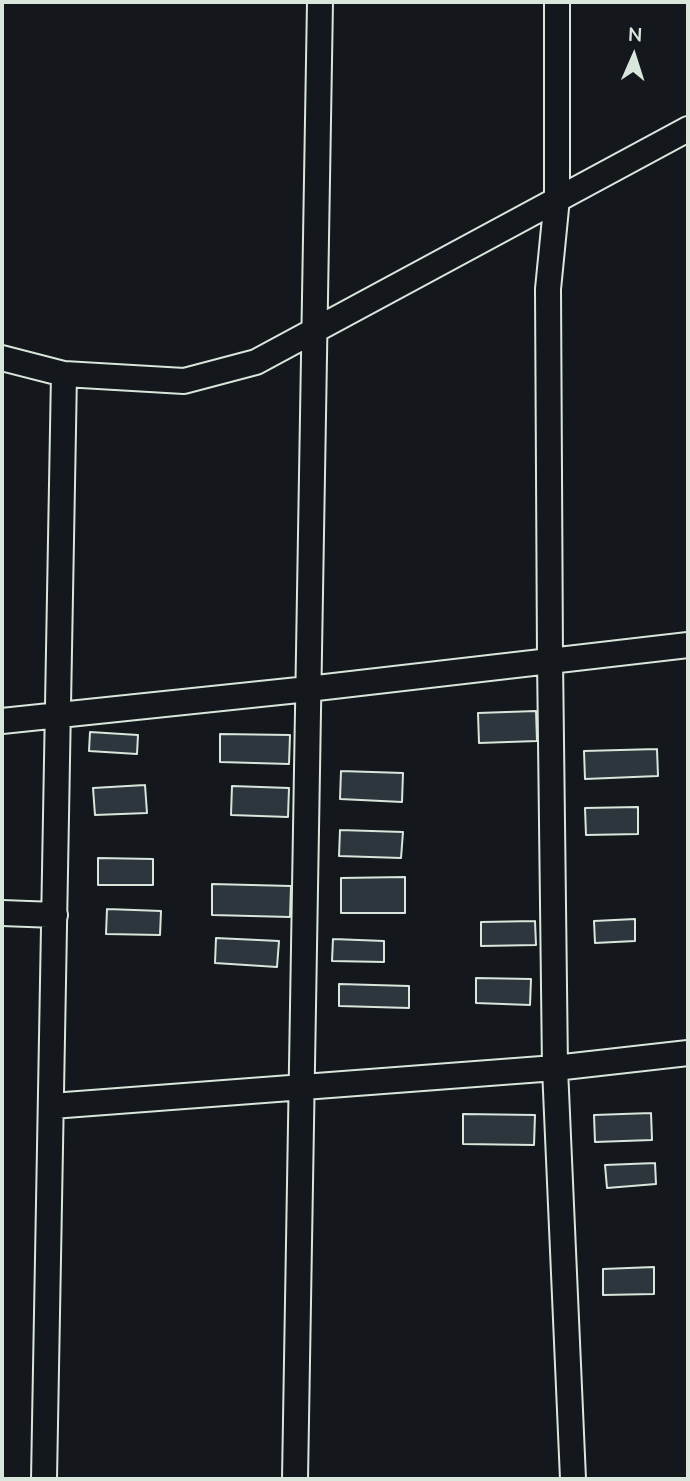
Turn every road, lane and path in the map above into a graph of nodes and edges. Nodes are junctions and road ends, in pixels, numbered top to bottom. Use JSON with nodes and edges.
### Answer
{"nodes":[{"id":1,"x":320,"y":2,"type":"edge"},
{"id":2,"x":557,"y":2,"type":"edge"},
{"id":3,"x":688,"y":129,"type":"edge"},
{"id":4,"x":558,"y":198,"type":"junction"},
{"id":5,"x":316,"y":330,"type":"junction"},
{"id":6,"x":2,"y":358,"type":"edge"},
{"id":7,"x":64,"y":374,"type":"junction"},
{"id":8,"x":688,"y":645,"type":"edge"},
{"id":9,"x":550,"y":659,"type":"junction"},
{"id":10,"x":308,"y":690,"type":"junction"},
{"id":11,"x":59,"y":715,"type":"junction"},
{"id":12,"x":2,"y":720,"type":"edge"},
{"id":13,"x":2,"y":913,"type":"edge"},
{"id":14,"x":55,"y":915,"type":"junction"},
{"id":15,"x":688,"y":1054,"type":"edge"},
{"id":16,"x":555,"y":1068,"type":"junction"},
{"id":17,"x":302,"y":1089,"type":"junction"},
{"id":18,"x":52,"y":1106,"type":"junction"},
{"id":19,"x":44,"y":1479,"type":"edge"},
{"id":20,"x":295,"y":1479,"type":"edge"},
{"id":21,"x":573,"y":1479,"type":"edge"}],
"edges":[{"from":1,"to":5,"type":"street"},
{"from":2,"to":4,"type":"street"},
{"from":3,"to":4,"type":"street"},
{"from":4,"to":5,"type":"street"},
{"from":4,"to":9,"type":"street"},
{"from":5,"to":7,"type":"street"},
{"from":5,"to":10,"type":"street"},
{"from":6,"to":7,"type":"street"},
{"from":7,"to":11,"type":"street"},
{"from":8,"to":9,"type":"street"},
{"from":9,"to":10,"type":"street"},
{"from":9,"to":16,"type":"street"},
{"from":10,"to":11,"type":"street"},
{"from":10,"to":17,"type":"street"},
{"from":11,"to":12,"type":"street"},
{"from":11,"to":14,"type":"street"},
{"from":13,"to":14,"type":"street"},
{"from":14,"to":18,"type":"street"},
{"from":15,"to":16,"type":"street"},
{"from":16,"to":17,"type":"street"},
{"from":16,"to":21,"type":"street"},
{"from":17,"to":18,"type":"street"},
{"from":17,"to":20,"type":"street"},
{"from":18,"to":19,"type":"street"}]}
